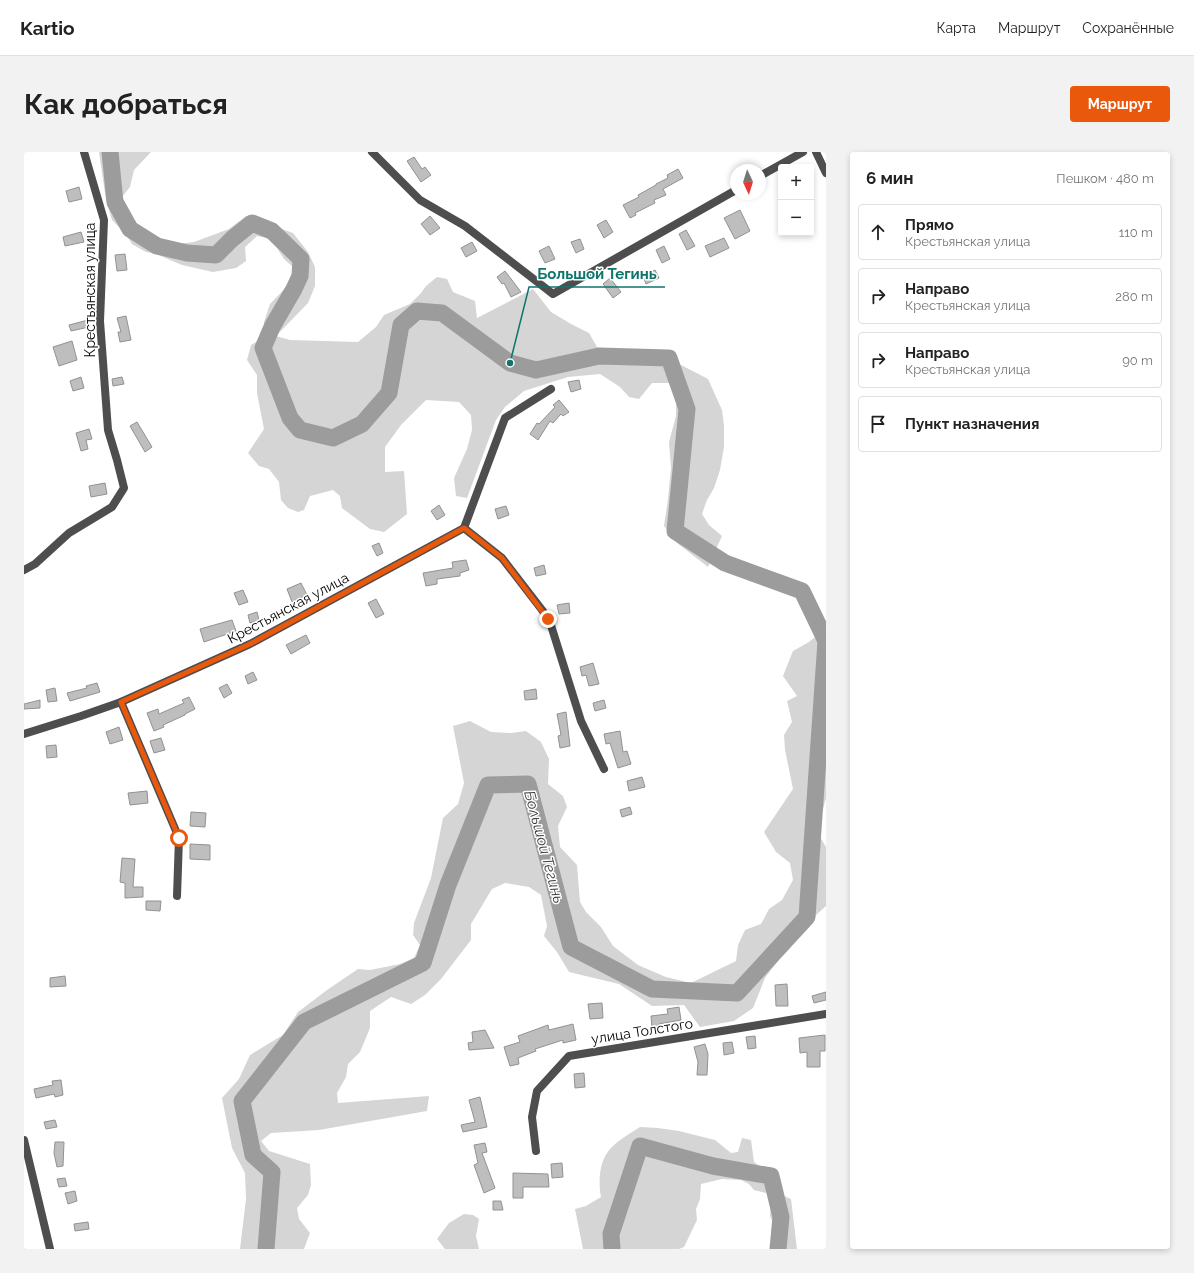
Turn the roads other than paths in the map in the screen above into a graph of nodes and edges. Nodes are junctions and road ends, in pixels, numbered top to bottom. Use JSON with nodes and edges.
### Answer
{"nodes":[{"id":1,"x":84,"y":152,"type":"edge"},
{"id":2,"x":372,"y":152,"type":"edge"},
{"id":3,"x":803,"y":152,"type":"edge"},
{"id":4,"x":816,"y":152,"type":"edge"},
{"id":5,"x":766,"y":173,"type":"edge"},
{"id":6,"x":826,"y":173,"type":"edge"},
{"id":7,"x":730,"y":193,"type":"edge"},
{"id":8,"x":551,"y":389,"type":"dead end"},
{"id":9,"x":464,"y":528,"type":"junction"},
{"id":10,"x":24,"y":570,"type":"edge"},
{"id":11,"x":121,"y":702,"type":"junction"},
{"id":12,"x":24,"y":734,"type":"edge"},
{"id":13,"x":604,"y":769,"type":"dead end"},
{"id":14,"x":177,"y":896,"type":"dead end"},
{"id":15,"x":826,"y":1014,"type":"edge"},
{"id":16,"x":24,"y":1140,"type":"edge"},
{"id":17,"x":536,"y":1151,"type":"dead end"},
{"id":18,"x":50,"y":1249,"type":"edge"}],
"edges":[{"from":1,"to":10,"type":"street","name":"Крестьянская улица"},
{"from":2,"to":7,"type":"street"},
{"from":3,"to":5,"type":"street"},
{"from":4,"to":6,"type":"street"},
{"from":8,"to":9,"type":"street"},
{"from":9,"to":11,"type":"street","name":"Крестьянская улица"},
{"from":9,"to":13,"type":"street"},
{"from":11,"to":12,"type":"street","name":"Крестьянская улица"},
{"from":11,"to":14,"type":"street"},
{"from":15,"to":17,"type":"street","name":"улица Толстого"},
{"from":16,"to":18,"type":"street"}]}
